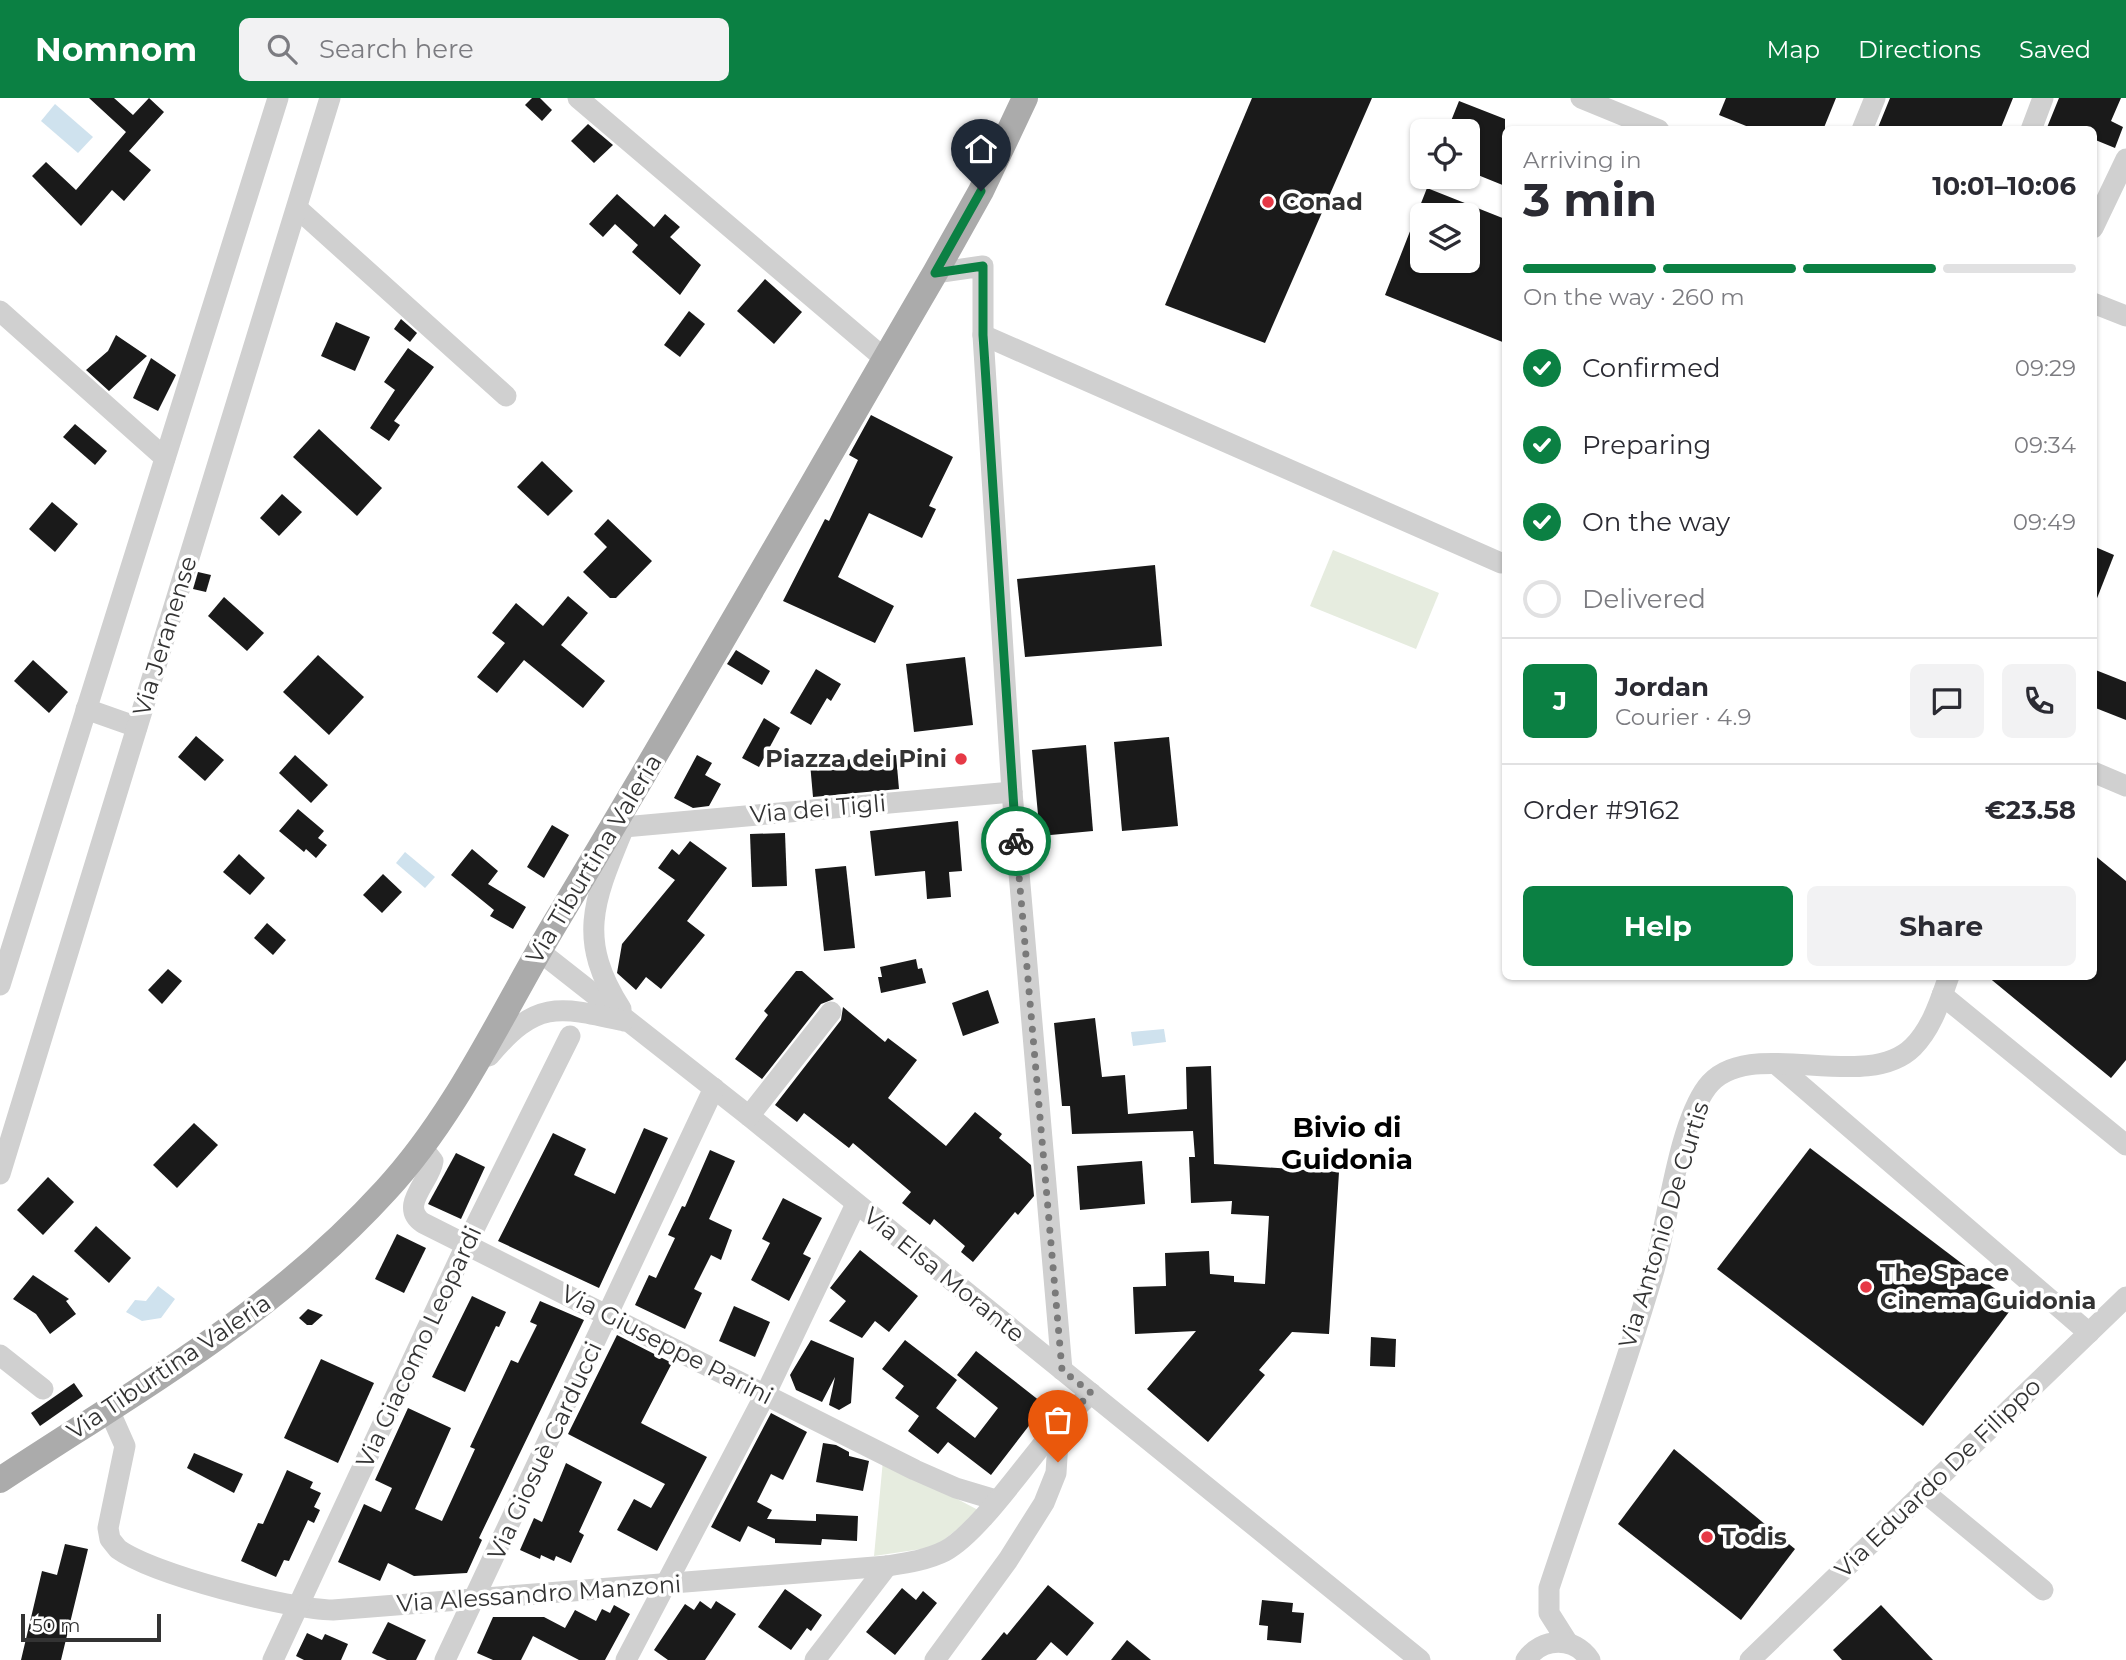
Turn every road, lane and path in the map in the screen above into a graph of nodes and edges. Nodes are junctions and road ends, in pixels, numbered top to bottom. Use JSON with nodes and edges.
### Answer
{"nodes":[{"id":1,"x":278,"y":98,"type":"edge"},
{"id":2,"x":330,"y":98,"type":"edge"},
{"id":3,"x":578,"y":98,"type":"edge"},
{"id":4,"x":1025,"y":98,"type":"edge"},
{"id":5,"x":1581,"y":98,"type":"edge"},
{"id":6,"x":1875,"y":98,"type":"edge"},
{"id":7,"x":2043,"y":98,"type":"edge"},
{"id":8,"x":1649,"y":126,"type":"edge"},
{"id":9,"x":1864,"y":126,"type":"edge"},
{"id":10,"x":2032,"y":126,"type":"edge"},
{"id":11,"x":2126,"y":159,"type":"edge"},
{"id":12,"x":297,"y":208,"type":"junction"},
{"id":13,"x":2097,"y":220,"type":"edge"},
{"id":14,"x":935,"y":273,"type":"junction"},
{"id":15,"x":2097,"y":305,"type":"edge"},
{"id":16,"x":0,"y":311,"type":"edge"},
{"id":17,"x":2126,"y":316,"type":"edge"},
{"id":18,"x":983,"y":335,"type":"junction"},
{"id":19,"x":885,"y":359,"type":"junction"},
{"id":20,"x":506,"y":396,"type":"dead end"},
{"id":21,"x":165,"y":458,"type":"junction"},
{"id":22,"x":1501,"y":563,"type":"dead end"},
{"id":23,"x":86,"y":709,"type":"junction"},
{"id":24,"x":137,"y":727,"type":"junction"},
{"id":25,"x":2097,"y":774,"type":"edge"},
{"id":26,"x":2126,"y":786,"type":"edge"},
{"id":27,"x":1012,"y":792,"type":"junction"},
{"id":28,"x":631,"y":798,"type":"junction"},
{"id":29,"x":624,"y":827,"type":"junction"},
{"id":30,"x":538,"y":951,"type":"junction"},
{"id":31,"x":0,"y":985,"type":"edge"},
{"id":32,"x":1945,"y":986,"type":"edge"},
{"id":33,"x":831,"y":1012,"type":"dead end"},
{"id":34,"x":630,"y":1022,"type":"junction"},
{"id":35,"x":570,"y":1036,"type":"dead end"},
{"id":36,"x":1776,"y":1064,"type":"junction"},
{"id":37,"x":713,"y":1088,"type":"junction"},
{"id":38,"x":453,"y":1098,"type":"junction"},
{"id":39,"x":749,"y":1116,"type":"junction"},
{"id":40,"x":2126,"y":1145,"type":"edge"},
{"id":41,"x":421,"y":1146,"type":"junction"},
{"id":42,"x":0,"y":1174,"type":"edge"},
{"id":43,"x":856,"y":1204,"type":"junction"},
{"id":44,"x":467,"y":1243,"type":"junction"},
{"id":45,"x":2126,"y":1297,"type":"edge"},
{"id":46,"x":608,"y":1315,"type":"junction"},
{"id":47,"x":2089,"y":1333,"type":"junction"},
{"id":48,"x":0,"y":1354,"type":"edge"},
{"id":49,"x":1062,"y":1370,"type":"junction"},
{"id":50,"x":43,"y":1388,"type":"dead end"},
{"id":51,"x":1091,"y":1393,"type":"junction"},
{"id":52,"x":765,"y":1395,"type":"junction"},
{"id":53,"x":109,"y":1410,"type":"junction"},
{"id":54,"x":1059,"y":1425,"type":"junction"},
{"id":55,"x":0,"y":1480,"type":"edge"},
{"id":56,"x":1923,"y":1491,"type":"junction"},
{"id":57,"x":996,"y":1500,"type":"junction"},
{"id":58,"x":887,"y":1566,"type":"junction"},
{"id":59,"x":667,"y":1583,"type":"junction"},
{"id":60,"x":2043,"y":1590,"type":"dead end"},
{"id":61,"x":476,"y":1597,"type":"junction"},
{"id":62,"x":295,"y":1607,"type":"junction"},
{"id":63,"x":1568,"y":1643,"type":"junction"},
{"id":64,"x":273,"y":1660,"type":"edge"},
{"id":65,"x":445,"y":1660,"type":"edge"},
{"id":66,"x":626,"y":1660,"type":"edge"},
{"id":67,"x":815,"y":1660,"type":"edge"},
{"id":68,"x":935,"y":1660,"type":"edge"},
{"id":69,"x":1420,"y":1660,"type":"edge"},
{"id":70,"x":1525,"y":1660,"type":"edge"},
{"id":71,"x":1590,"y":1660,"type":"edge"},
{"id":72,"x":1750,"y":1660,"type":"edge"}],
"edges":[{"from":1,"to":21,"type":"street"},
{"from":2,"to":12,"type":"street","name":"Via Jeranense"},
{"from":3,"to":19,"type":"street"},
{"from":4,"to":14,"type":"main road","name":"Via Tiburtina Valeria"},
{"from":5,"to":8,"type":"street"},
{"from":6,"to":9,"type":"street"},
{"from":7,"to":10,"type":"street"},
{"from":11,"to":13,"type":"street"},
{"from":12,"to":20,"type":"street"},
{"from":12,"to":24,"type":"street","name":"Via Jeranense"},
{"from":14,"to":18,"type":"street"},
{"from":14,"to":19,"type":"main road","name":"Via Tiburtina Valeria"},
{"from":15,"to":17,"type":"street"},
{"from":16,"to":21,"type":"street"},
{"from":18,"to":22,"type":"street"},
{"from":18,"to":27,"type":"street"},
{"from":19,"to":28,"type":"main road","name":"Via Tiburtina Valeria"},
{"from":21,"to":23,"type":"street"},
{"from":23,"to":24,"type":"street"},
{"from":23,"to":31,"type":"street"},
{"from":24,"to":42,"type":"street","name":"Via Jeranense"},
{"from":25,"to":26,"type":"street"},
{"from":27,"to":29,"type":"street","name":"Via dei Tigli"},
{"from":27,"to":49,"type":"street"},
{"from":28,"to":29,"type":"street","name":"Via Elsa Morante"},
{"from":28,"to":30,"type":"main road","name":"Via Tiburtina Valeria"},
{"from":29,"to":34,"type":"street","name":"Via Elsa Morante"},
{"from":30,"to":34,"type":"street","name":"Via Elsa Morante"},
{"from":30,"to":38,"type":"main road","name":"Via Tiburtina Valeria"},
{"from":32,"to":36,"type":"street","name":"Via Antonio De Curtis"},
{"from":32,"to":40,"type":"street"},
{"from":33,"to":39,"type":"street"},
{"from":34,"to":37,"type":"street","name":"Via Elsa Morante"},
{"from":34,"to":38,"type":"street","name":"Via Elsa Morante"},
{"from":35,"to":44,"type":"street","name":"Via Giacomo Leopardi"},
{"from":36,"to":47,"type":"street"},
{"from":36,"to":63,"type":"street","name":"Via Antonio De Curtis"},
{"from":37,"to":39,"type":"street","name":"Via Elsa Morante"},
{"from":37,"to":46,"type":"street","name":"Via Giosuè Carducci"},
{"from":38,"to":41,"type":"main road","name":"Via Tiburtina Valeria"},
{"from":39,"to":43,"type":"street","name":"Via Elsa Morante"},
{"from":41,"to":44,"type":"street","name":"Via Giuseppe Parini"},
{"from":41,"to":53,"type":"main road","name":"Via Tiburtina Valeria"},
{"from":43,"to":49,"type":"street","name":"Via Elsa Morante"},
{"from":43,"to":52,"type":"street"},
{"from":44,"to":46,"type":"street","name":"Via Giuseppe Parini"},
{"from":44,"to":62,"type":"street","name":"Via Giacomo Leopardi"},
{"from":45,"to":47,"type":"street","name":"Via Eduardo De Filippo"},
{"from":46,"to":52,"type":"street","name":"Via Giuseppe Parini"},
{"from":46,"to":61,"type":"street","name":"Via Giosuè Carducci"},
{"from":47,"to":56,"type":"street","name":"Via Eduardo De Filippo"},
{"from":48,"to":50,"type":"street"},
{"from":49,"to":51,"type":"street","name":"Via Elsa Morante"},
{"from":51,"to":54,"type":"street","name":"Via Alessandro Manzoni"},
{"from":51,"to":69,"type":"street","name":"Via Elsa Morante"},
{"from":52,"to":57,"type":"street","name":"Via Giuseppe Parini"},
{"from":52,"to":59,"type":"street"},
{"from":53,"to":55,"type":"main road","name":"Via Tiburtina Valeria"},
{"from":53,"to":62,"type":"street","name":"Via Alessandro Manzoni"},
{"from":54,"to":57,"type":"street","name":"Via Alessandro Manzoni"},
{"from":54,"to":68,"type":"street"},
{"from":56,"to":60,"type":"street"},
{"from":56,"to":72,"type":"street","name":"Via Eduardo De Filippo"},
{"from":57,"to":58,"type":"street","name":"Via Alessandro Manzoni"},
{"from":58,"to":59,"type":"street","name":"Via Alessandro Manzoni"},
{"from":58,"to":67,"type":"street"},
{"from":59,"to":61,"type":"street","name":"Via Alessandro Manzoni"},
{"from":59,"to":66,"type":"street"},
{"from":61,"to":62,"type":"street","name":"Via Alessandro Manzoni"},
{"from":61,"to":65,"type":"street","name":"Via Giosuè Carducci"},
{"from":62,"to":64,"type":"street","name":"Via Giacomo Leopardi"},
{"from":63,"to":70,"type":"street"},
{"from":63,"to":71,"type":"street","name":"Via Antonio De Curtis"}]}
